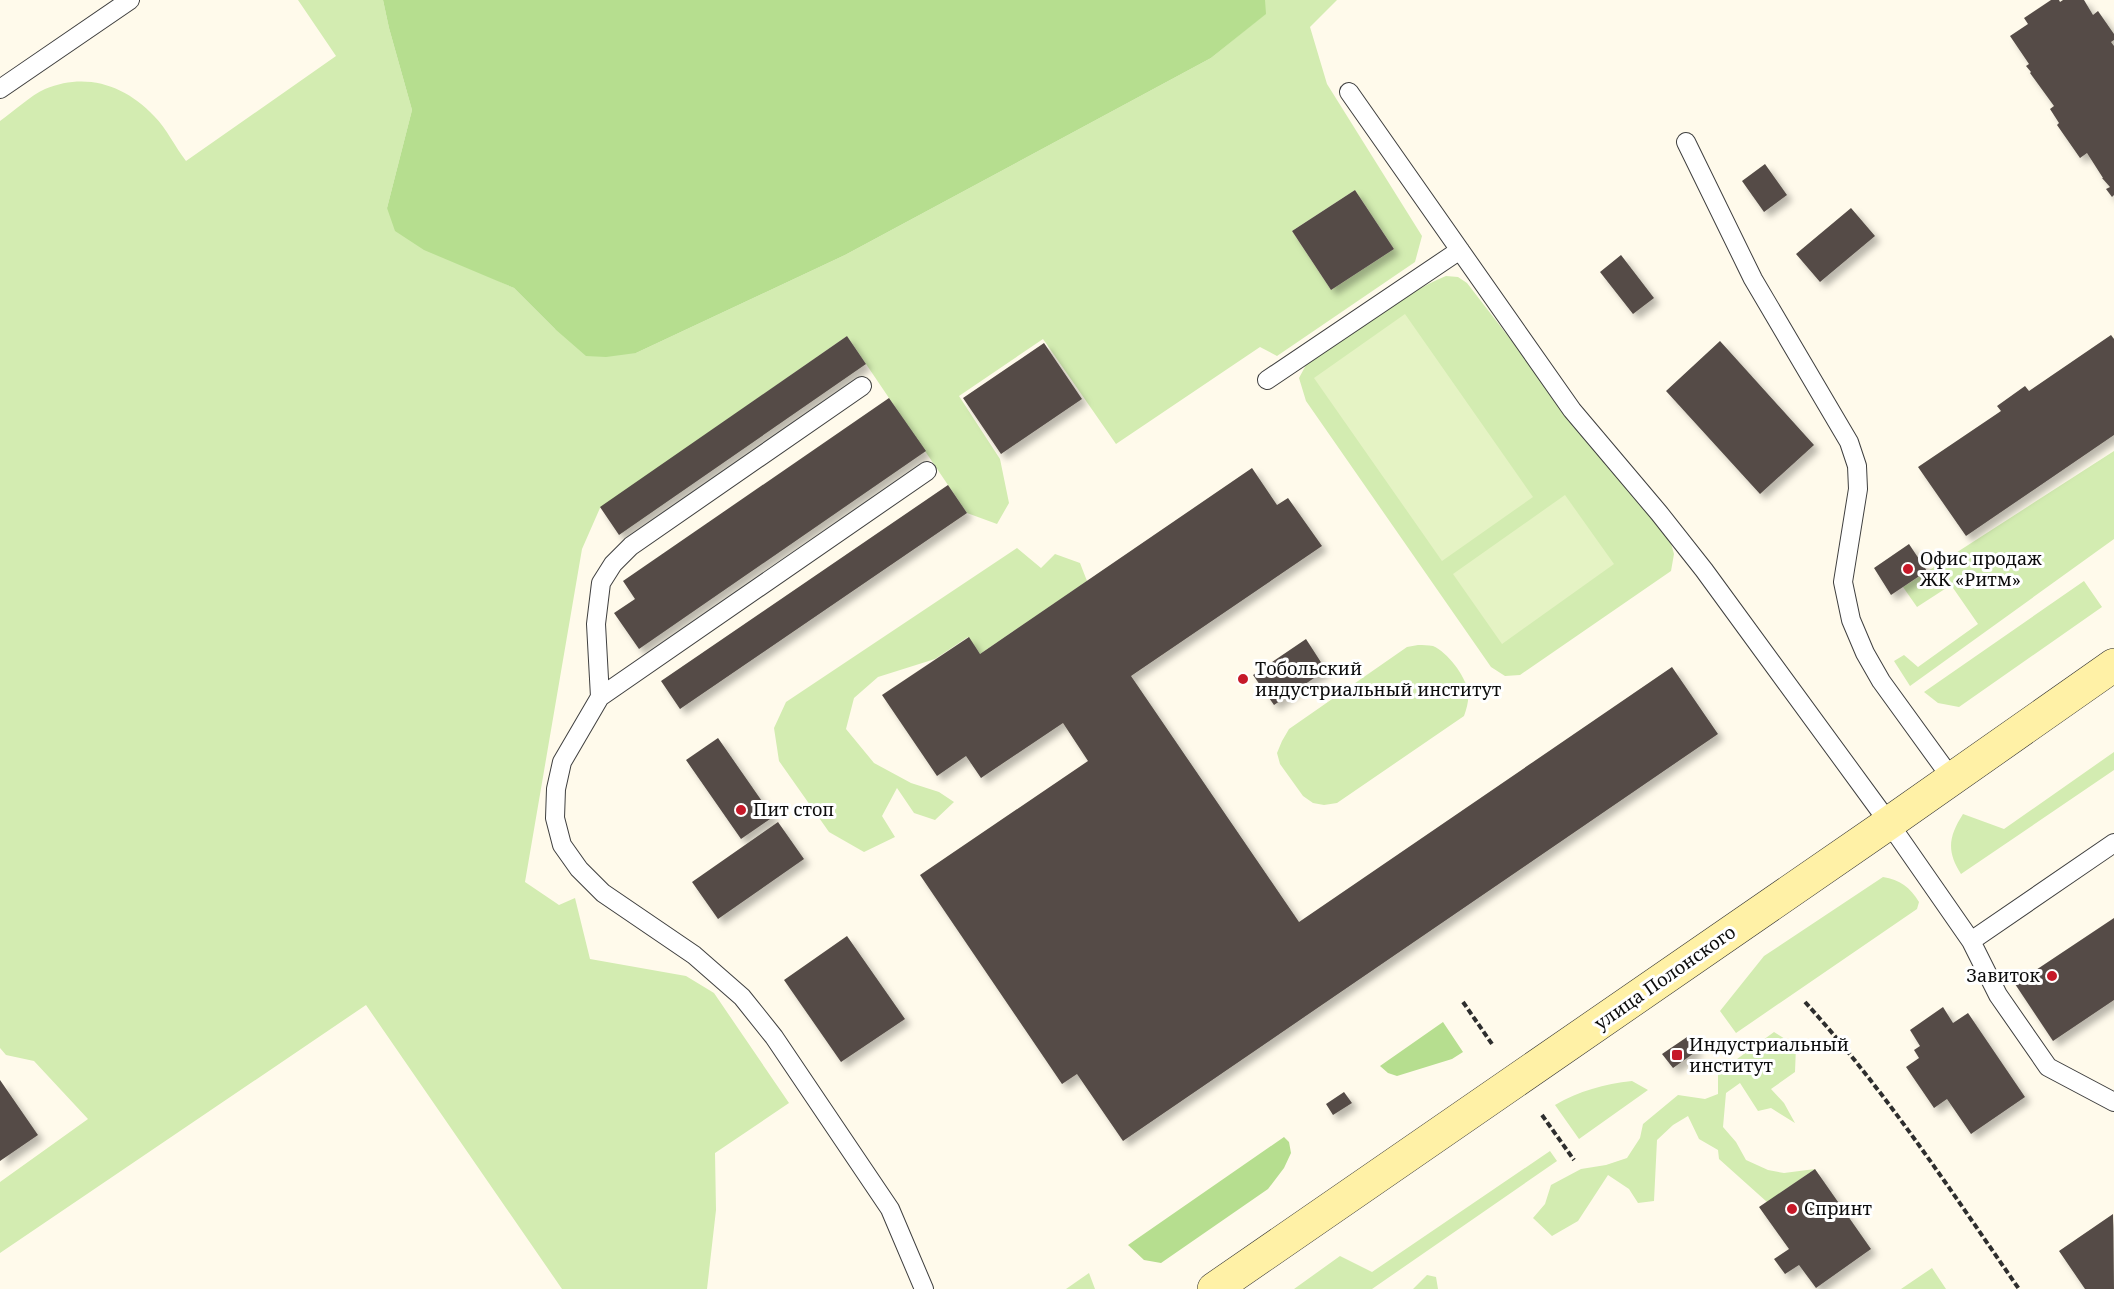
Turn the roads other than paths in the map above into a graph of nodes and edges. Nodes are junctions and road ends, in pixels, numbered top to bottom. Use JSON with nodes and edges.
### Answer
{"nodes":[{"id":1,"x":130,"y":0,"type":"edge"},
{"id":2,"x":0,"y":89,"type":"edge"},
{"id":3,"x":1348,"y":92,"type":"dead end"},
{"id":4,"x":1686,"y":142,"type":"dead end"},
{"id":5,"x":1460,"y":250,"type":"junction"},
{"id":6,"x":1268,"y":380,"type":"dead end"},
{"id":7,"x":862,"y":386,"type":"dead end"},
{"id":8,"x":927,"y":471,"type":"dead end"},
{"id":9,"x":2114,"y":665,"type":"edge"},
{"id":10,"x":600,"y":697,"type":"junction"},
{"id":11,"x":1952,"y":779,"type":"junction"},
{"id":12,"x":1889,"y":823,"type":"junction"},
{"id":13,"x":2114,"y":843,"type":"edge"},
{"id":14,"x":1971,"y":941,"type":"junction"},
{"id":15,"x":2114,"y":1102,"type":"edge"},
{"id":16,"x":924,"y":1289,"type":"edge"},
{"id":17,"x":1214,"y":1289,"type":"edge"}],
"edges":[{"from":1,"to":2,"type":"lane"},
{"from":3,"to":5,"type":"lane"},
{"from":4,"to":11,"type":"lane"},
{"from":5,"to":6,"type":"lane"},
{"from":5,"to":12,"type":"lane"},
{"from":7,"to":10,"type":"lane"},
{"from":8,"to":10,"type":"lane"},
{"from":9,"to":11,"type":"main road","name":"улица Полонского"},
{"from":10,"to":16,"type":"lane"},
{"from":11,"to":12,"type":"main road","name":"улица Полонского"},
{"from":12,"to":14,"type":"lane"},
{"from":12,"to":17,"type":"main road","name":"улица Полонского"},
{"from":13,"to":14,"type":"lane"},
{"from":14,"to":15,"type":"lane"}]}
